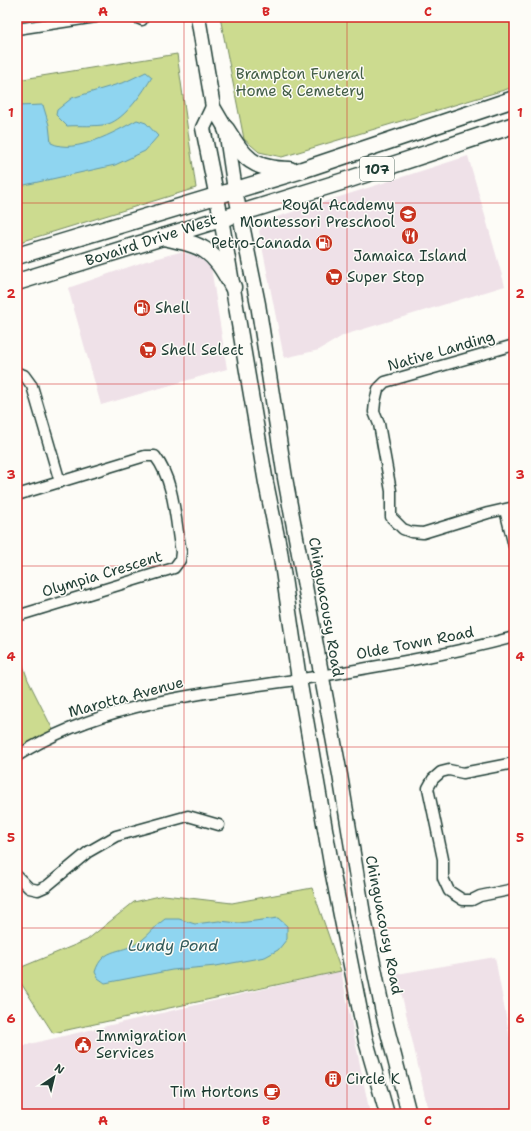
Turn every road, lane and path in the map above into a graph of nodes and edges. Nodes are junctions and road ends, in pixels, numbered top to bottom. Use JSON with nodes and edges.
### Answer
{"nodes":[{"id":1,"x":96,"y":17,"type":"edge"},
{"id":2,"x":198,"y":17,"type":"edge"},
{"id":3,"x":17,"y":29,"type":"edge"},
{"id":4,"x":514,"y":100,"type":"edge"},
{"id":5,"x":494,"y":106,"type":"junction"},
{"id":6,"x":212,"y":107,"type":"junction"},
{"id":7,"x":508,"y":126,"type":"edge"},
{"id":8,"x":226,"y":129,"type":"junction"},
{"id":9,"x":302,"y":170,"type":"junction"},
{"id":10,"x":235,"y":190,"type":"junction"},
{"id":11,"x":217,"y":196,"type":"junction"},
{"id":12,"x":240,"y":213,"type":"junction"},
{"id":13,"x":221,"y":218,"type":"junction"},
{"id":14,"x":161,"y":237,"type":"junction"},
{"id":15,"x":17,"y":256,"type":"edge"},
{"id":16,"x":17,"y":282,"type":"edge"},
{"id":17,"x":233,"y":287,"type":"junction"},
{"id":18,"x":514,"y":345,"type":"edge"},
{"id":19,"x":17,"y":373,"type":"edge"},
{"id":20,"x":60,"y":482,"type":"junction"},
{"id":21,"x":17,"y":494,"type":"edge"},
{"id":22,"x":509,"y":509,"type":"edge"},
{"id":23,"x":514,"y":546,"type":"edge"},
{"id":24,"x":17,"y":616,"type":"edge"},
{"id":25,"x":514,"y":637,"type":"edge"},
{"id":26,"x":321,"y":676,"type":"junction"},
{"id":27,"x":299,"y":679,"type":"junction"},
{"id":28,"x":17,"y":756,"type":"edge"},
{"id":29,"x":514,"y":763,"type":"edge"},
{"id":30,"x":219,"y":825,"type":"dead end"},
{"id":31,"x":17,"y":876,"type":"edge"},
{"id":32,"x":514,"y":889,"type":"edge"},
{"id":33,"x":388,"y":1114,"type":"edge"},
{"id":34,"x":409,"y":1114,"type":"edge"}],
"edges":[{"from":1,"to":3,"type":"street"},
{"from":2,"to":6,"type":"main road","name":"Chinguacousy Road"},
{"from":4,"to":5,"type":"main road","name":"Bovaird Drive West","number":"107"},
{"from":5,"to":7,"type":"main road"},
{"from":5,"to":9,"type":"main road","name":"Bovaird Drive West","number":"107"},
{"from":6,"to":8,"type":"main road","name":"Chinguacousy Road"},
{"from":6,"to":11,"type":"main road"},
{"from":7,"to":12,"type":"main road","name":"Bovaird Drive West","number":"107"},
{"from":8,"to":9,"type":"main road"},
{"from":8,"to":10,"type":"main road","name":"Chinguacousy Road"},
{"from":9,"to":10,"type":"main road","name":"Bovaird Drive West","number":"107"},
{"from":10,"to":11,"type":"main road","name":"Bovaird Drive West","number":"107"},
{"from":10,"to":12,"type":"main road","name":"Chinguacousy Road"},
{"from":11,"to":13,"type":"main road"},
{"from":11,"to":15,"type":"main road","name":"Bovaird Drive West","number":"107"},
{"from":12,"to":13,"type":"main road","name":"Bovaird Drive West","number":"107"},
{"from":12,"to":26,"type":"main road","name":"Chinguacousy Road"},
{"from":13,"to":14,"type":"main road","name":"Bovaird Drive West","number":"107"},
{"from":13,"to":17,"type":"main road"},
{"from":14,"to":16,"type":"main road","name":"Bovaird Drive West","number":"107"},
{"from":14,"to":17,"type":"main road"},
{"from":17,"to":27,"type":"main road"},
{"from":18,"to":22,"type":"street","name":"Native Landing"},
{"from":19,"to":20,"type":"street"},
{"from":20,"to":21,"type":"street","name":"Olympia Crescent"},
{"from":20,"to":24,"type":"street","name":"Olympia Crescent"},
{"from":22,"to":23,"type":"street"},
{"from":25,"to":26,"type":"street","name":"Olde Town Road"},
{"from":26,"to":27,"type":"street","name":"Marotta Avenue"},
{"from":26,"to":34,"type":"main road","name":"Chinguacousy Road"},
{"from":27,"to":28,"type":"street","name":"Marotta Avenue"},
{"from":27,"to":33,"type":"main road"},
{"from":29,"to":32,"type":"street"},
{"from":30,"to":31,"type":"street"}]}
